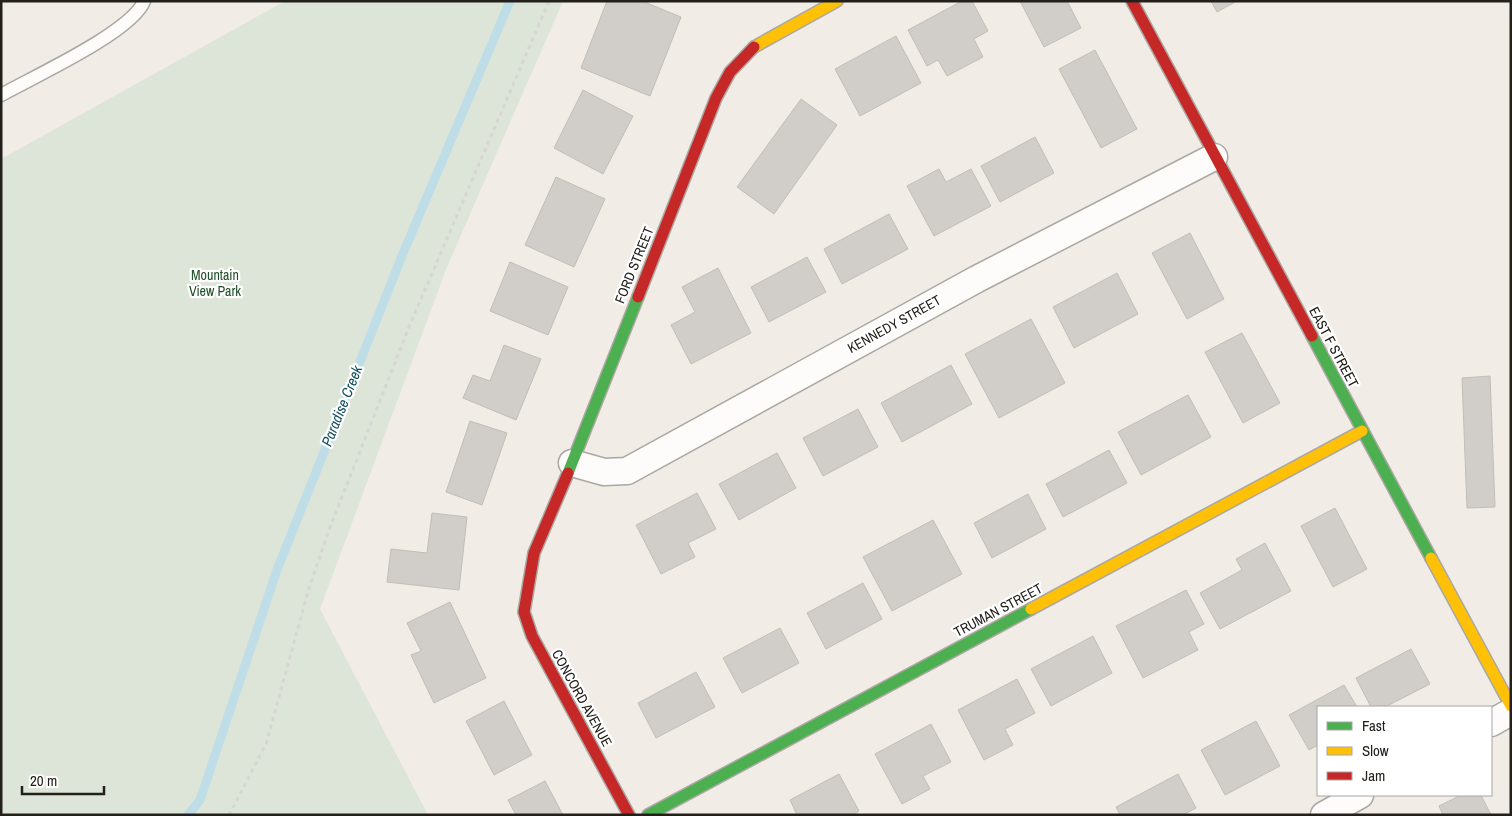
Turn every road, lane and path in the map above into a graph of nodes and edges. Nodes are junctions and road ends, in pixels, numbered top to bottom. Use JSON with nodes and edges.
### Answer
{"nodes":[{"id":1,"x":144,"y":1,"type":"edge"},
{"id":2,"x":549,"y":1,"type":"edge"},
{"id":3,"x":837,"y":1,"type":"edge"},
{"id":4,"x":1132,"y":1,"type":"edge"},
{"id":5,"x":1,"y":95,"type":"edge"},
{"id":6,"x":1214,"y":157,"type":"junction"},
{"id":7,"x":1362,"y":431,"type":"junction"},
{"id":8,"x":572,"y":463,"type":"junction"},
{"id":9,"x":526,"y":591,"type":"joint"},
{"id":10,"x":1511,"y":706,"type":"edge"},
{"id":11,"x":1511,"y":712,"type":"edge"},
{"id":12,"x":1492,"y":722,"type":"edge"},
{"id":13,"x":1358,"y":796,"type":"edge"},
{"id":14,"x":229,"y":815,"type":"edge"},
{"id":15,"x":629,"y":815,"type":"edge"},
{"id":16,"x":648,"y":815,"type":"edge"},
{"id":17,"x":1324,"y":815,"type":"edge"}],
"edges":[{"from":1,"to":5,"type":"lane"},
{"from":2,"to":14,"type":"path"},
{"from":3,"to":8,"type":"street","name":"FORD STREET"},
{"from":4,"to":6,"type":"street","name":"EAST F STREET"},
{"from":6,"to":7,"type":"street","name":"EAST F STREET"},
{"from":6,"to":8,"type":"street","name":"KENNEDY STREET"},
{"from":7,"to":10,"type":"street","name":"EAST F STREET"},
{"from":7,"to":16,"type":"street","name":"TRUMAN STREET"},
{"from":8,"to":9,"type":"street","name":"FORD STREET"},
{"from":9,"to":15,"type":"street","name":"CONCORD AVENUE"},
{"from":11,"to":12,"type":"street"},
{"from":13,"to":17,"type":"street"}]}
